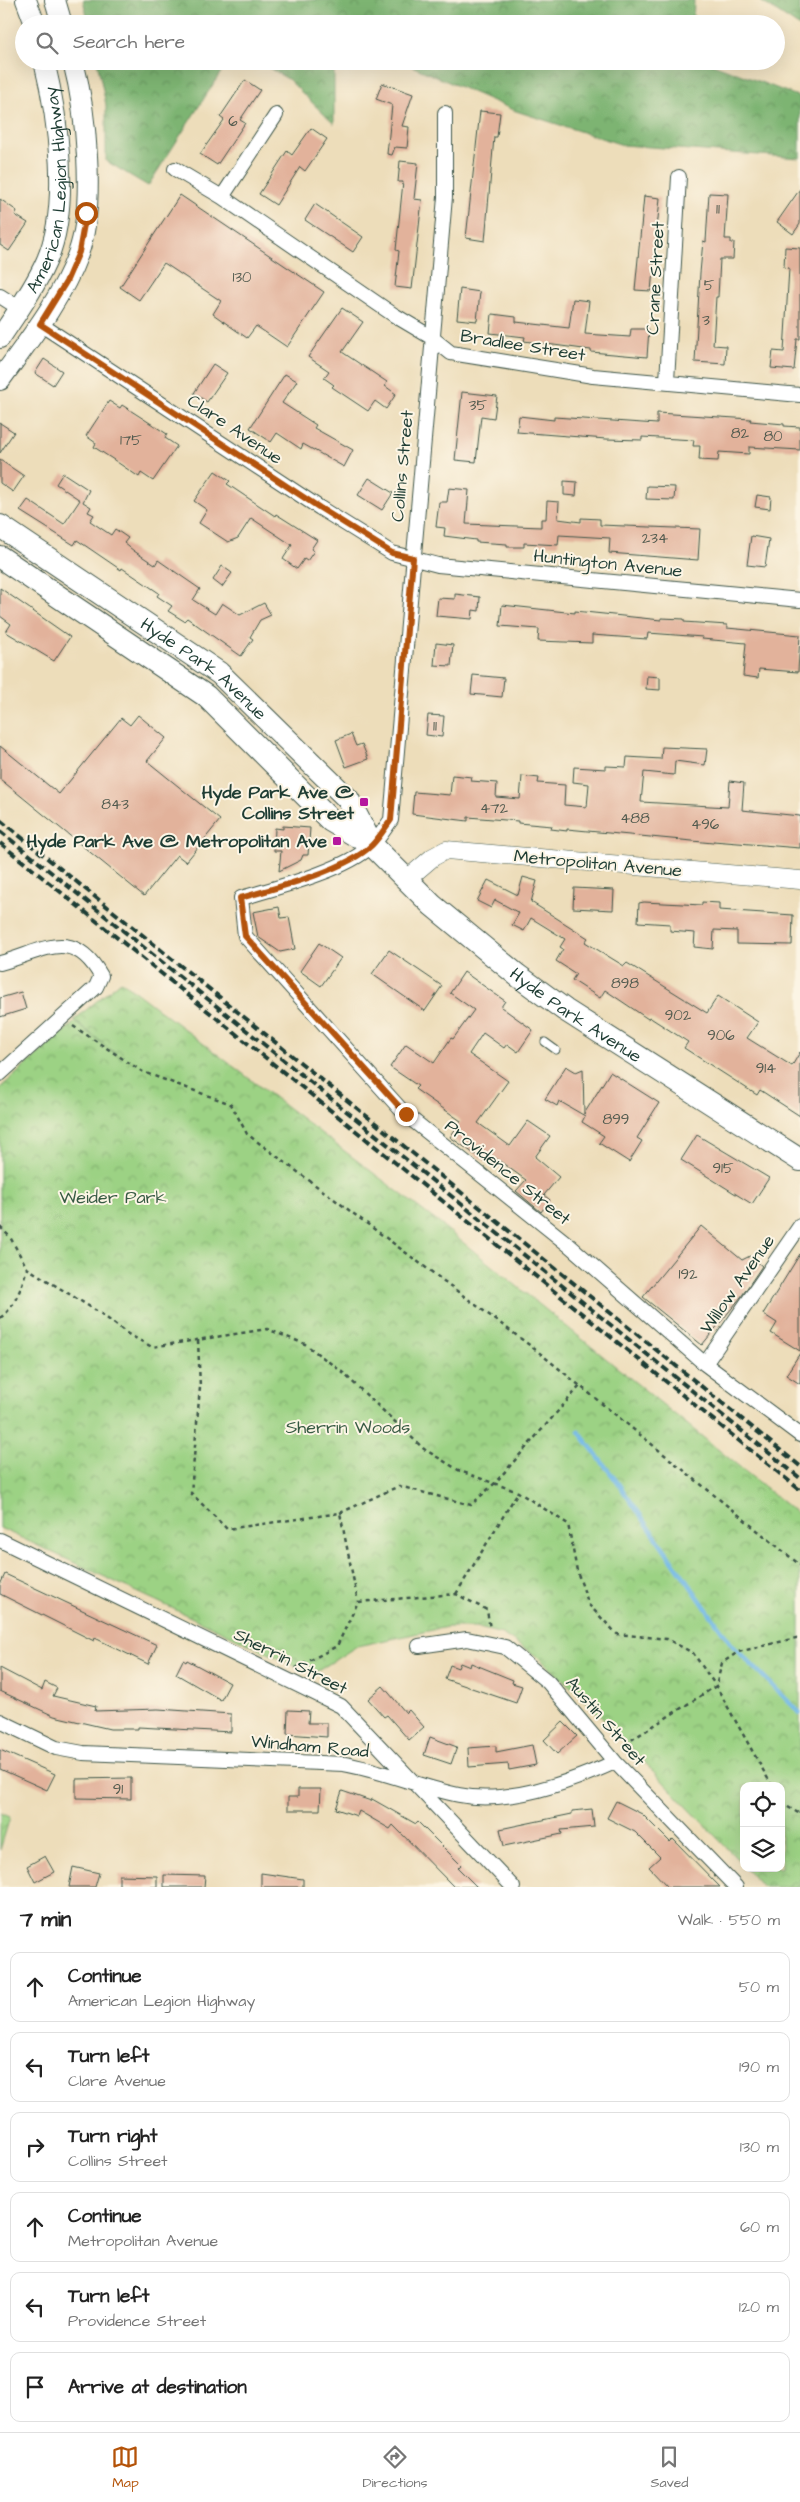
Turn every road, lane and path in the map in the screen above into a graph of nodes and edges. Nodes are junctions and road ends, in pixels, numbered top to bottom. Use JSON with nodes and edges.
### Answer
{"nodes":[{"id":1,"x":26,"y":0,"type":"edge"},
{"id":2,"x":54,"y":0,"type":"edge"},
{"id":3,"x":32,"y":15,"type":"edge"},
{"id":4,"x":59,"y":15,"type":"edge"},
{"id":5,"x":46,"y":70,"type":"edge"},
{"id":6,"x":73,"y":70,"type":"edge"},
{"id":7,"x":445,"y":113,"type":"dead end"},
{"id":8,"x":276,"y":115,"type":"dead end"},
{"id":9,"x":175,"y":169,"type":"dead end"},
{"id":10,"x":679,"y":177,"type":"dead end"},
{"id":11,"x":222,"y":197,"type":"junction"},
{"id":12,"x":0,"y":296,"type":"edge"},
{"id":13,"x":19,"y":308,"type":"junction"},
{"id":14,"x":40,"y":324,"type":"junction"},
{"id":15,"x":431,"y":337,"type":"junction"},
{"id":16,"x":0,"y":338,"type":"edge"},
{"id":17,"x":0,"y":380,"type":"edge"},
{"id":18,"x":667,"y":381,"type":"junction"},
{"id":19,"x":800,"y":395,"type":"edge"},
{"id":20,"x":0,"y":526,"type":"edge"},
{"id":21,"x":0,"y":556,"type":"edge"},
{"id":22,"x":413,"y":558,"type":"junction"},
{"id":23,"x":800,"y":600,"type":"edge"},
{"id":24,"x":372,"y":845,"type":"junction"},
{"id":25,"x":406,"y":880,"type":"junction"},
{"id":26,"x":800,"y":880,"type":"edge"},
{"id":27,"x":0,"y":963,"type":"edge"},
{"id":28,"x":70,"y":1024,"type":"dead end"},
{"id":29,"x":545,"y":1042,"type":"dead end"},
{"id":30,"x":556,"y":1050,"type":"dead end"},
{"id":31,"x":0,"y":1074,"type":"edge"},
{"id":32,"x":800,"y":1160,"type":"edge"},
{"id":33,"x":800,"y":1226,"type":"edge"},
{"id":34,"x":0,"y":1227,"type":"edge"},
{"id":35,"x":27,"y":1268,"type":"junction"},
{"id":36,"x":0,"y":1318,"type":"edge"},
{"id":37,"x":198,"y":1340,"type":"junction"},
{"id":38,"x":704,"y":1364,"type":"junction"},
{"id":39,"x":580,"y":1386,"type":"junction"},
{"id":40,"x":800,"y":1435,"type":"edge"},
{"id":41,"x":495,"y":1483,"type":"junction"},
{"id":42,"x":518,"y":1492,"type":"junction"},
{"id":43,"x":340,"y":1513,"type":"junction"},
{"id":44,"x":0,"y":1540,"type":"edge"},
{"id":45,"x":800,"y":1565,"type":"edge"},
{"id":46,"x":456,"y":1594,"type":"junction"},
{"id":47,"x":358,"y":1602,"type":"junction"},
{"id":48,"x":800,"y":1637,"type":"edge"},
{"id":49,"x":492,"y":1645,"type":"junction"},
{"id":50,"x":419,"y":1646,"type":"dead end"},
{"id":51,"x":281,"y":1676,"type":"junction"},
{"id":52,"x":716,"y":1686,"type":"junction"},
{"id":53,"x":0,"y":1721,"type":"edge"},
{"id":54,"x":625,"y":1744,"type":"dead end"},
{"id":55,"x":615,"y":1762,"type":"junction"},
{"id":56,"x":416,"y":1782,"type":"junction"},
{"id":57,"x":770,"y":1782,"type":"edge"},
{"id":58,"x":785,"y":1805,"type":"edge"},
{"id":59,"x":800,"y":1814,"type":"edge"},
{"id":60,"x":513,"y":1887,"type":"edge"},
{"id":61,"x":736,"y":1887,"type":"edge"}],
"edges":[{"from":1,"to":3,"type":"main road"},
{"from":2,"to":4,"type":"main road"},
{"from":5,"to":13,"type":"main road","name":"American Legion Highway"},
{"from":6,"to":14,"type":"main road","name":"American Legion Highway"},
{"from":7,"to":15,"type":"street","name":"Collins Street"},
{"from":8,"to":11,"type":"street"},
{"from":9,"to":11,"type":"street","name":"Bradlee Street"},
{"from":10,"to":18,"type":"street","name":"Crane Street"},
{"from":11,"to":15,"type":"street","name":"Bradlee Street"},
{"from":12,"to":13,"type":"street"},
{"from":13,"to":16,"type":"main road","name":"American Legion Highway"},
{"from":14,"to":17,"type":"main road","name":"American Legion Highway"},
{"from":14,"to":22,"type":"street","name":"Clare Avenue"},
{"from":15,"to":18,"type":"street","name":"Bradlee Street"},
{"from":15,"to":22,"type":"street","name":"Collins Street"},
{"from":18,"to":19,"type":"street","name":"Bradlee Street"},
{"from":20,"to":24,"type":"main road","name":"Hyde Park Avenue"},
{"from":21,"to":24,"type":"main road","name":"Hyde Park Avenue"},
{"from":22,"to":23,"type":"street","name":"Huntington Avenue"},
{"from":22,"to":24,"type":"street","name":"Collins Street"},
{"from":24,"to":25,"type":"main road","name":"Hyde Park Avenue"},
{"from":24,"to":38,"type":"street","name":"Providence Street"},
{"from":25,"to":26,"type":"street","name":"Metropolitan Avenue"},
{"from":25,"to":32,"type":"main road","name":"Hyde Park Avenue"},
{"from":27,"to":31,"type":"street"},
{"from":28,"to":39,"type":"path"},
{"from":29,"to":30,"type":"lane"},
{"from":33,"to":38,"type":"street","name":"Willow Avenue"},
{"from":34,"to":35,"type":"path"},
{"from":35,"to":36,"type":"path"},
{"from":35,"to":37,"type":"path"},
{"from":37,"to":41,"type":"path"},
{"from":37,"to":43,"type":"path"},
{"from":38,"to":40,"type":"street","name":"Providence Street"},
{"from":39,"to":41,"type":"path"},
{"from":39,"to":45,"type":"path"},
{"from":41,"to":42,"type":"path"},
{"from":41,"to":43,"type":"path"},
{"from":42,"to":46,"type":"path"},
{"from":42,"to":52,"type":"path"},
{"from":43,"to":47,"type":"path"},
{"from":44,"to":51,"type":"street","name":"Sherrin Street"},
{"from":46,"to":47,"type":"path"},
{"from":46,"to":49,"type":"path"},
{"from":47,"to":51,"type":"path"},
{"from":48,"to":52,"type":"path"},
{"from":49,"to":50,"type":"street","name":"Austin Street"},
{"from":49,"to":55,"type":"street","name":"Austin Street"},
{"from":51,"to":56,"type":"street","name":"Sherrin Street"},
{"from":52,"to":54,"type":"path"},
{"from":52,"to":57,"type":"path"},
{"from":53,"to":56,"type":"street","name":"Windham Road"},
{"from":55,"to":56,"type":"street","name":"Windham Road"},
{"from":55,"to":61,"type":"street","name":"Austin Street"},
{"from":56,"to":60,"type":"street","name":"Sherrin Street"},
{"from":58,"to":59,"type":"path"}]}
